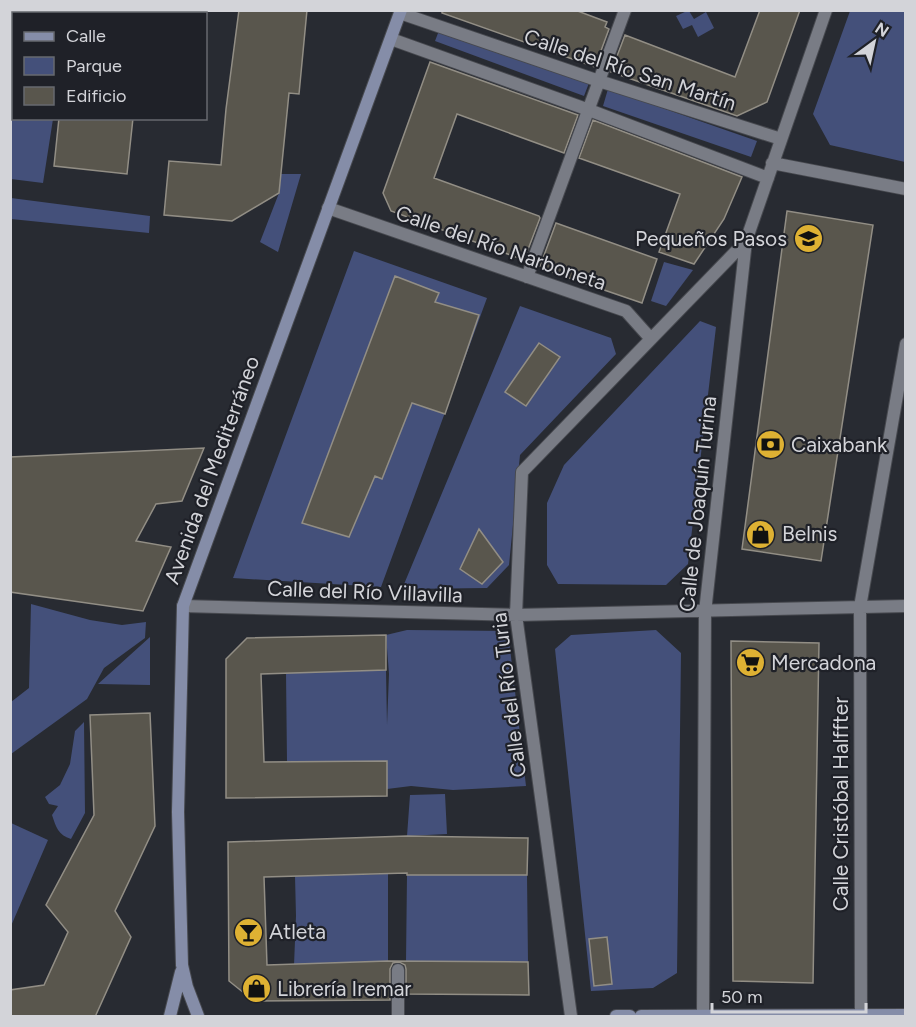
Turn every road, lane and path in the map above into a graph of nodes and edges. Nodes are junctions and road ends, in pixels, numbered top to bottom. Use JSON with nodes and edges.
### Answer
{"nodes":[{"id":1,"x":12,"y":10,"type":"edge"},
{"id":2,"x":625,"y":10,"type":"edge"},
{"id":3,"x":826,"y":10,"type":"edge"},
{"id":4,"x":400,"y":12,"type":"edge"},
{"id":5,"x":10,"y":18,"type":"edge"},
{"id":6,"x":391,"y":39,"type":"junction"},
{"id":7,"x":599,"y":81,"type":"junction"},
{"id":8,"x":589,"y":110,"type":"junction"},
{"id":9,"x":781,"y":139,"type":"junction"},
{"id":10,"x":772,"y":163,"type":"junction"},
{"id":11,"x":768,"y":178,"type":"junction"},
{"id":12,"x":906,"y":189,"type":"edge"},
{"id":13,"x":328,"y":208,"type":"junction"},
{"id":14,"x":746,"y":241,"type":"junction"},
{"id":15,"x":527,"y":277,"type":"junction"},
{"id":16,"x":651,"y":339,"type":"junction"},
{"id":17,"x":906,"y":344,"type":"edge"},
{"id":18,"x":183,"y":606,"type":"junction"},
{"id":19,"x":906,"y":606,"type":"edge"},
{"id":20,"x":860,"y":607,"type":"junction"},
{"id":21,"x":705,"y":612,"type":"junction"},
{"id":22,"x":516,"y":615,"type":"junction"},
{"id":23,"x":182,"y":965,"type":"junction"},
{"id":24,"x":398,"y":970,"type":"dead end"},
{"id":25,"x":861,"y":1015,"type":"edge"},
{"id":26,"x":906,"y":1015,"type":"edge"},
{"id":27,"x":703,"y":1016,"type":"edge"},
{"id":28,"x":170,"y":1017,"type":"edge"},
{"id":29,"x":198,"y":1017,"type":"edge"},
{"id":30,"x":398,"y":1017,"type":"edge"},
{"id":31,"x":572,"y":1017,"type":"edge"},
{"id":32,"x":616,"y":1017,"type":"edge"},
{"id":33,"x":630,"y":1017,"type":"edge"},
{"id":34,"x":641,"y":1017,"type":"edge"}],
"edges":[{"from":1,"to":5,"type":"street"},
{"from":2,"to":7,"type":"street"},
{"from":3,"to":9,"type":"street","name":"Calle de Joaquín Turina"},
{"from":4,"to":6,"type":"street","name":"Avenida del Mediterráneo"},
{"from":4,"to":7,"type":"street","name":"Calle del Río San Martín"},
{"from":6,"to":8,"type":"street"},
{"from":6,"to":13,"type":"street","name":"Avenida del Mediterráneo"},
{"from":7,"to":8,"type":"street"},
{"from":7,"to":9,"type":"street","name":"Calle del Río San Martín"},
{"from":8,"to":11,"type":"street"},
{"from":8,"to":15,"type":"street"},
{"from":9,"to":10,"type":"street","name":"Calle de Joaquín Turina"},
{"from":10,"to":11,"type":"street","name":"Calle de Joaquín Turina"},
{"from":10,"to":12,"type":"street"},
{"from":11,"to":14,"type":"street","name":"Calle de Joaquín Turina"},
{"from":13,"to":15,"type":"street","name":"Calle del Río Narboneta"},
{"from":13,"to":18,"type":"street","name":"Avenida del Mediterráneo"},
{"from":14,"to":16,"type":"street","name":"Calle del Río Turia"},
{"from":14,"to":21,"type":"street","name":"Calle de Joaquín Turina"},
{"from":15,"to":16,"type":"street","name":"Calle del Río Narboneta"},
{"from":16,"to":22,"type":"street","name":"Calle del Río Turia"},
{"from":17,"to":20,"type":"street","name":"Calle Cristóbal Halffter"},
{"from":18,"to":22,"type":"street","name":"Calle del Río Villavilla"},
{"from":18,"to":23,"type":"street","name":"Avenida del Mediterráneo"},
{"from":19,"to":20,"type":"street","name":"Calle del Río Villavilla"},
{"from":20,"to":21,"type":"street","name":"Calle del Río Villavilla"},
{"from":20,"to":25,"type":"street","name":"Calle Cristóbal Halffter"},
{"from":21,"to":22,"type":"street","name":"Calle del Río Villavilla"},
{"from":21,"to":27,"type":"street","name":"Calle de Joaquín Turina"},
{"from":22,"to":31,"type":"street","name":"Calle del Río Turia"},
{"from":23,"to":28,"type":"street"},
{"from":23,"to":29,"type":"street"},
{"from":24,"to":30,"type":"street"},
{"from":25,"to":26,"type":"street"},
{"from":25,"to":27,"type":"street"},
{"from":27,"to":34,"type":"street"},
{"from":32,"to":33,"type":"street"}]}
